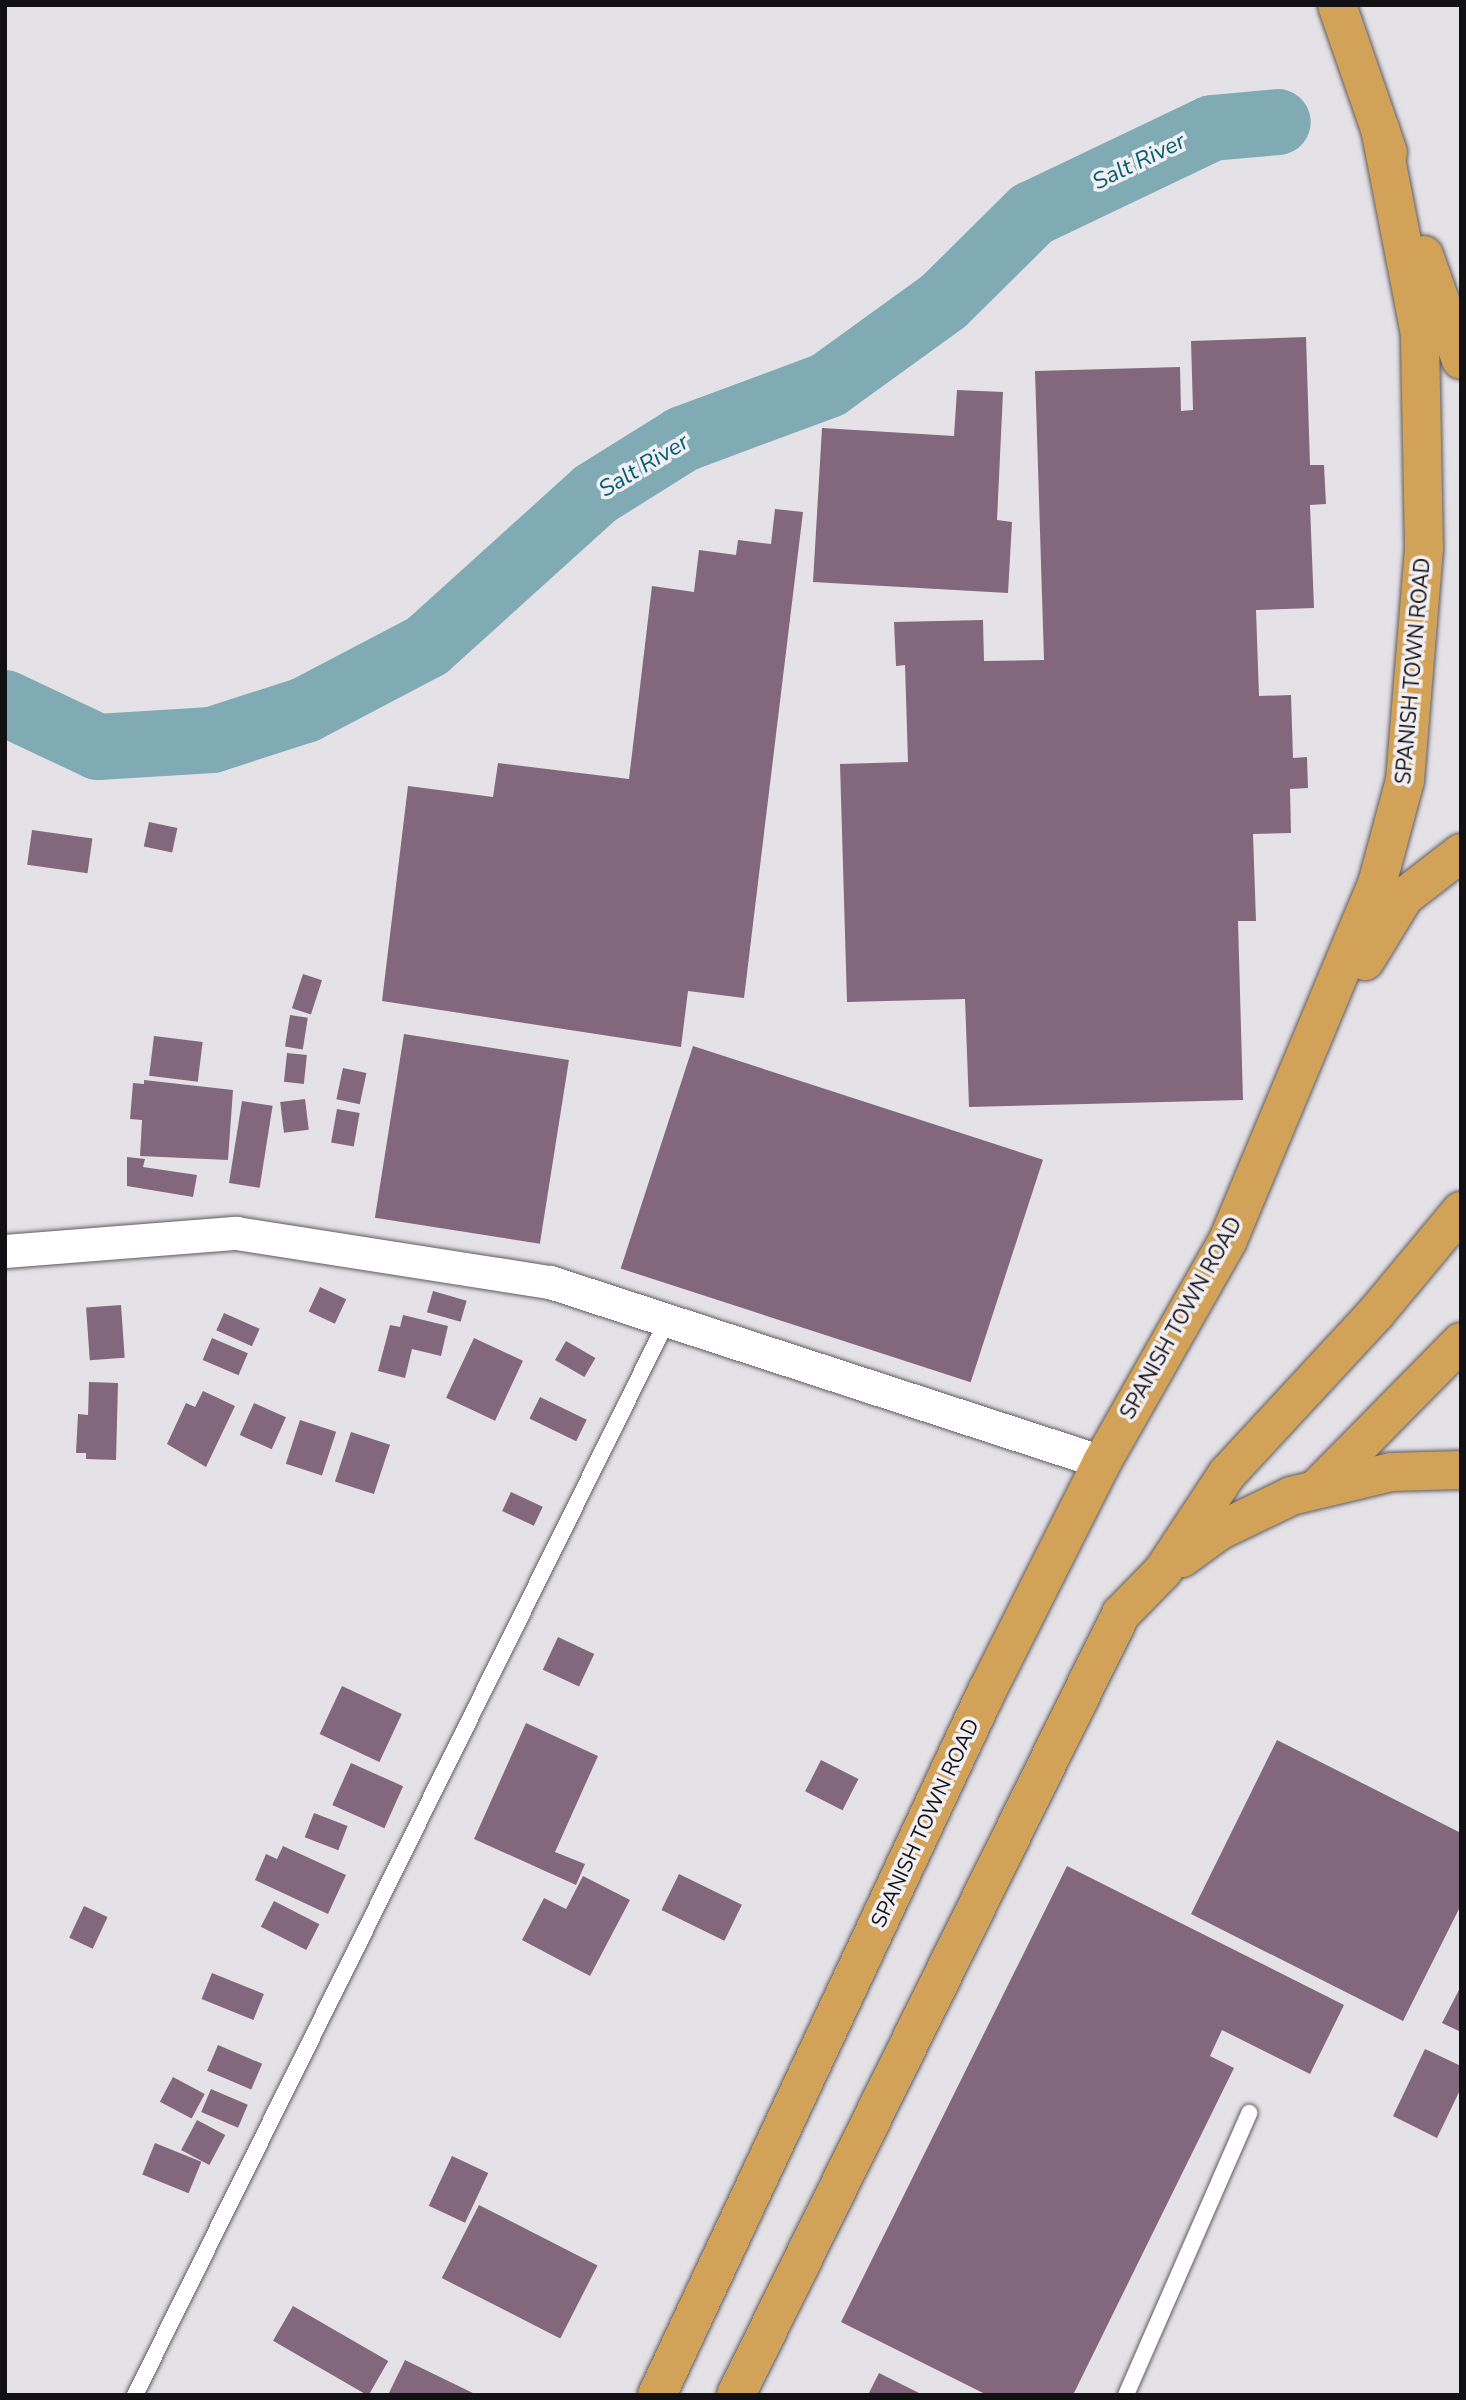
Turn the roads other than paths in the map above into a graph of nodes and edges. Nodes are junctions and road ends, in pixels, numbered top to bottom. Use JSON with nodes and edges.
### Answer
{"nodes":[{"id":1,"x":1338,"y":5,"type":"edge"},
{"id":2,"x":1380,"y":129,"type":"junction"},
{"id":3,"x":1461,"y":360,"type":"edge"},
{"id":4,"x":1461,"y":853,"type":"edge"},
{"id":5,"x":1304,"y":1058,"type":"junction"},
{"id":6,"x":1461,"y":1212,"type":"edge"},
{"id":7,"x":5,"y":1251,"type":"edge"},
{"id":8,"x":667,"y":1321,"type":"junction"},
{"id":9,"x":1461,"y":1342,"type":"edge"},
{"id":10,"x":1102,"y":1462,"type":"junction"},
{"id":11,"x":1461,"y":1470,"type":"edge"},
{"id":12,"x":1316,"y":1489,"type":"junction"},
{"id":13,"x":1163,"y":1571,"type":"junction"},
{"id":14,"x":1250,"y":2113,"type":"dead end"},
{"id":15,"x":135,"y":2395,"type":"edge"},
{"id":16,"x":657,"y":2395,"type":"edge"},
{"id":17,"x":736,"y":2395,"type":"edge"},
{"id":18,"x":1126,"y":2395,"type":"edge"}],
"edges":[{"from":1,"to":2,"type":"highway"},
{"from":2,"to":3,"type":"highway"},
{"from":2,"to":5,"type":"highway","name":"SPANISH TOWN ROAD"},
{"from":4,"to":5,"type":"highway"},
{"from":5,"to":10,"type":"highway","name":"SPANISH TOWN ROAD"},
{"from":6,"to":13,"type":"highway"},
{"from":7,"to":8,"type":"street"},
{"from":8,"to":10,"type":"street"},
{"from":8,"to":15,"type":"lane"},
{"from":9,"to":12,"type":"highway"},
{"from":10,"to":16,"type":"highway","name":"SPANISH TOWN ROAD"},
{"from":11,"to":12,"type":"highway"},
{"from":12,"to":13,"type":"highway"},
{"from":13,"to":17,"type":"highway"},
{"from":14,"to":18,"type":"lane"}]}
